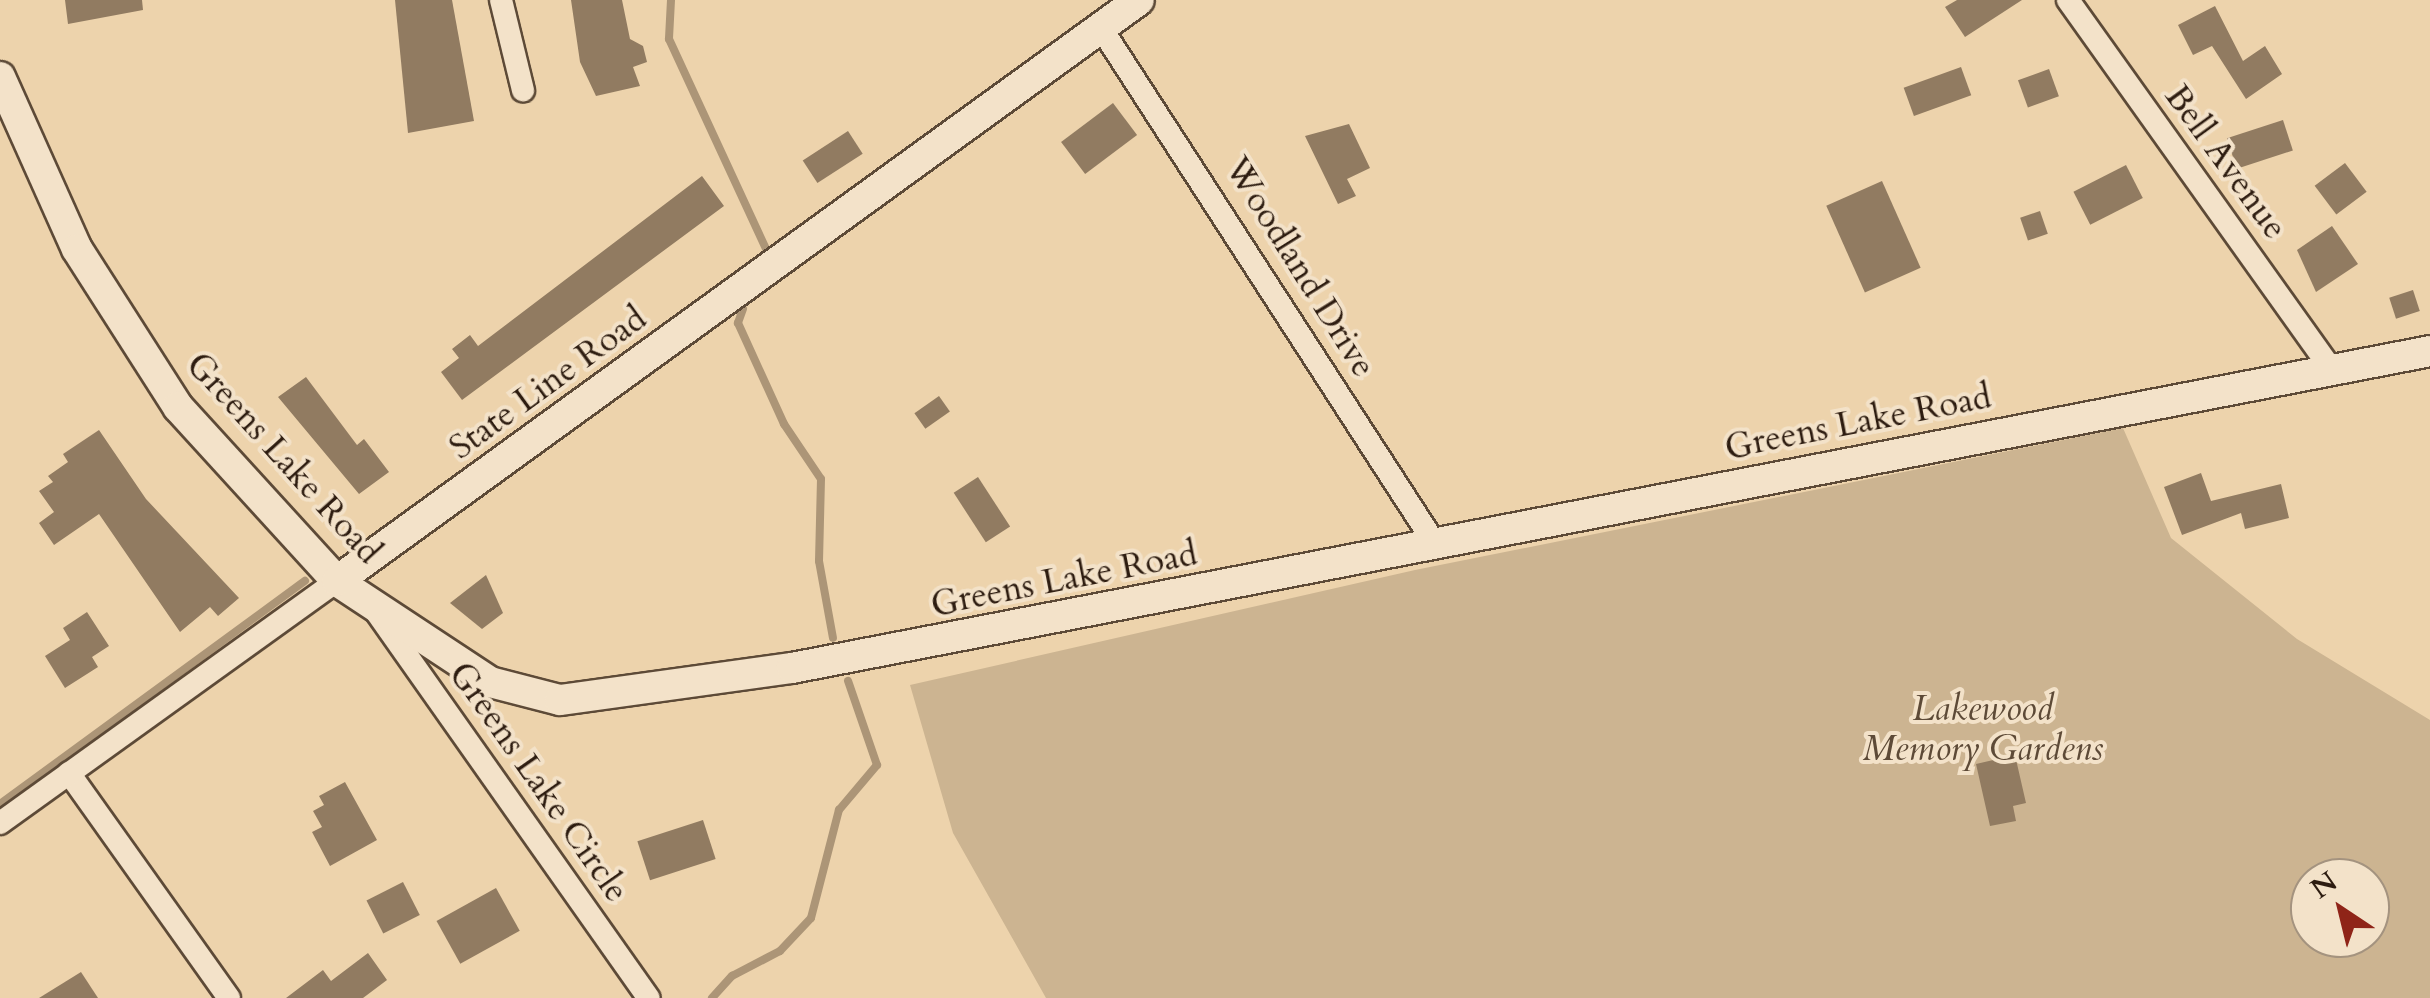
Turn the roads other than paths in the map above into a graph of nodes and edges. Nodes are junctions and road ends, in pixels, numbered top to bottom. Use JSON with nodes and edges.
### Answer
{"nodes":[{"id":1,"x":501,"y":0,"type":"edge"},
{"id":2,"x":1139,"y":0,"type":"edge"},
{"id":3,"x":2068,"y":0,"type":"edge"},
{"id":4,"x":1101,"y":28,"type":"junction"},
{"id":5,"x":0,"y":78,"type":"edge"},
{"id":6,"x":523,"y":90,"type":"dead end"},
{"id":7,"x":2430,"y":351,"type":"edge"},
{"id":8,"x":2328,"y":365,"type":"junction"},
{"id":9,"x":1437,"y":547,"type":"junction"},
{"id":10,"x":337,"y":582,"type":"junction"},
{"id":11,"x":372,"y":606,"type":"junction"},
{"id":12,"x":69,"y":773,"type":"junction"},
{"id":13,"x":0,"y":823,"type":"edge"},
{"id":14,"x":229,"y":998,"type":"edge"},
{"id":15,"x":649,"y":998,"type":"edge"}],
"edges":[{"from":1,"to":6,"type":"street"},
{"from":2,"to":4,"type":"street","name":"State Line Road"},
{"from":3,"to":8,"type":"street","name":"Bell Avenue"},
{"from":4,"to":9,"type":"street","name":"Woodland Drive"},
{"from":4,"to":10,"type":"street","name":"State Line Road"},
{"from":5,"to":10,"type":"street","name":"Greens Lake Road"},
{"from":7,"to":8,"type":"street","name":"Greens Lake Road"},
{"from":8,"to":9,"type":"street","name":"Greens Lake Road"},
{"from":9,"to":11,"type":"street","name":"Greens Lake Road"},
{"from":10,"to":11,"type":"street","name":"Greens Lake Road"},
{"from":10,"to":12,"type":"street","name":"State Line Road"},
{"from":11,"to":15,"type":"street","name":"Greens Lake Circle"},
{"from":12,"to":13,"type":"street","name":"State Line Road"},
{"from":12,"to":14,"type":"street"}]}
